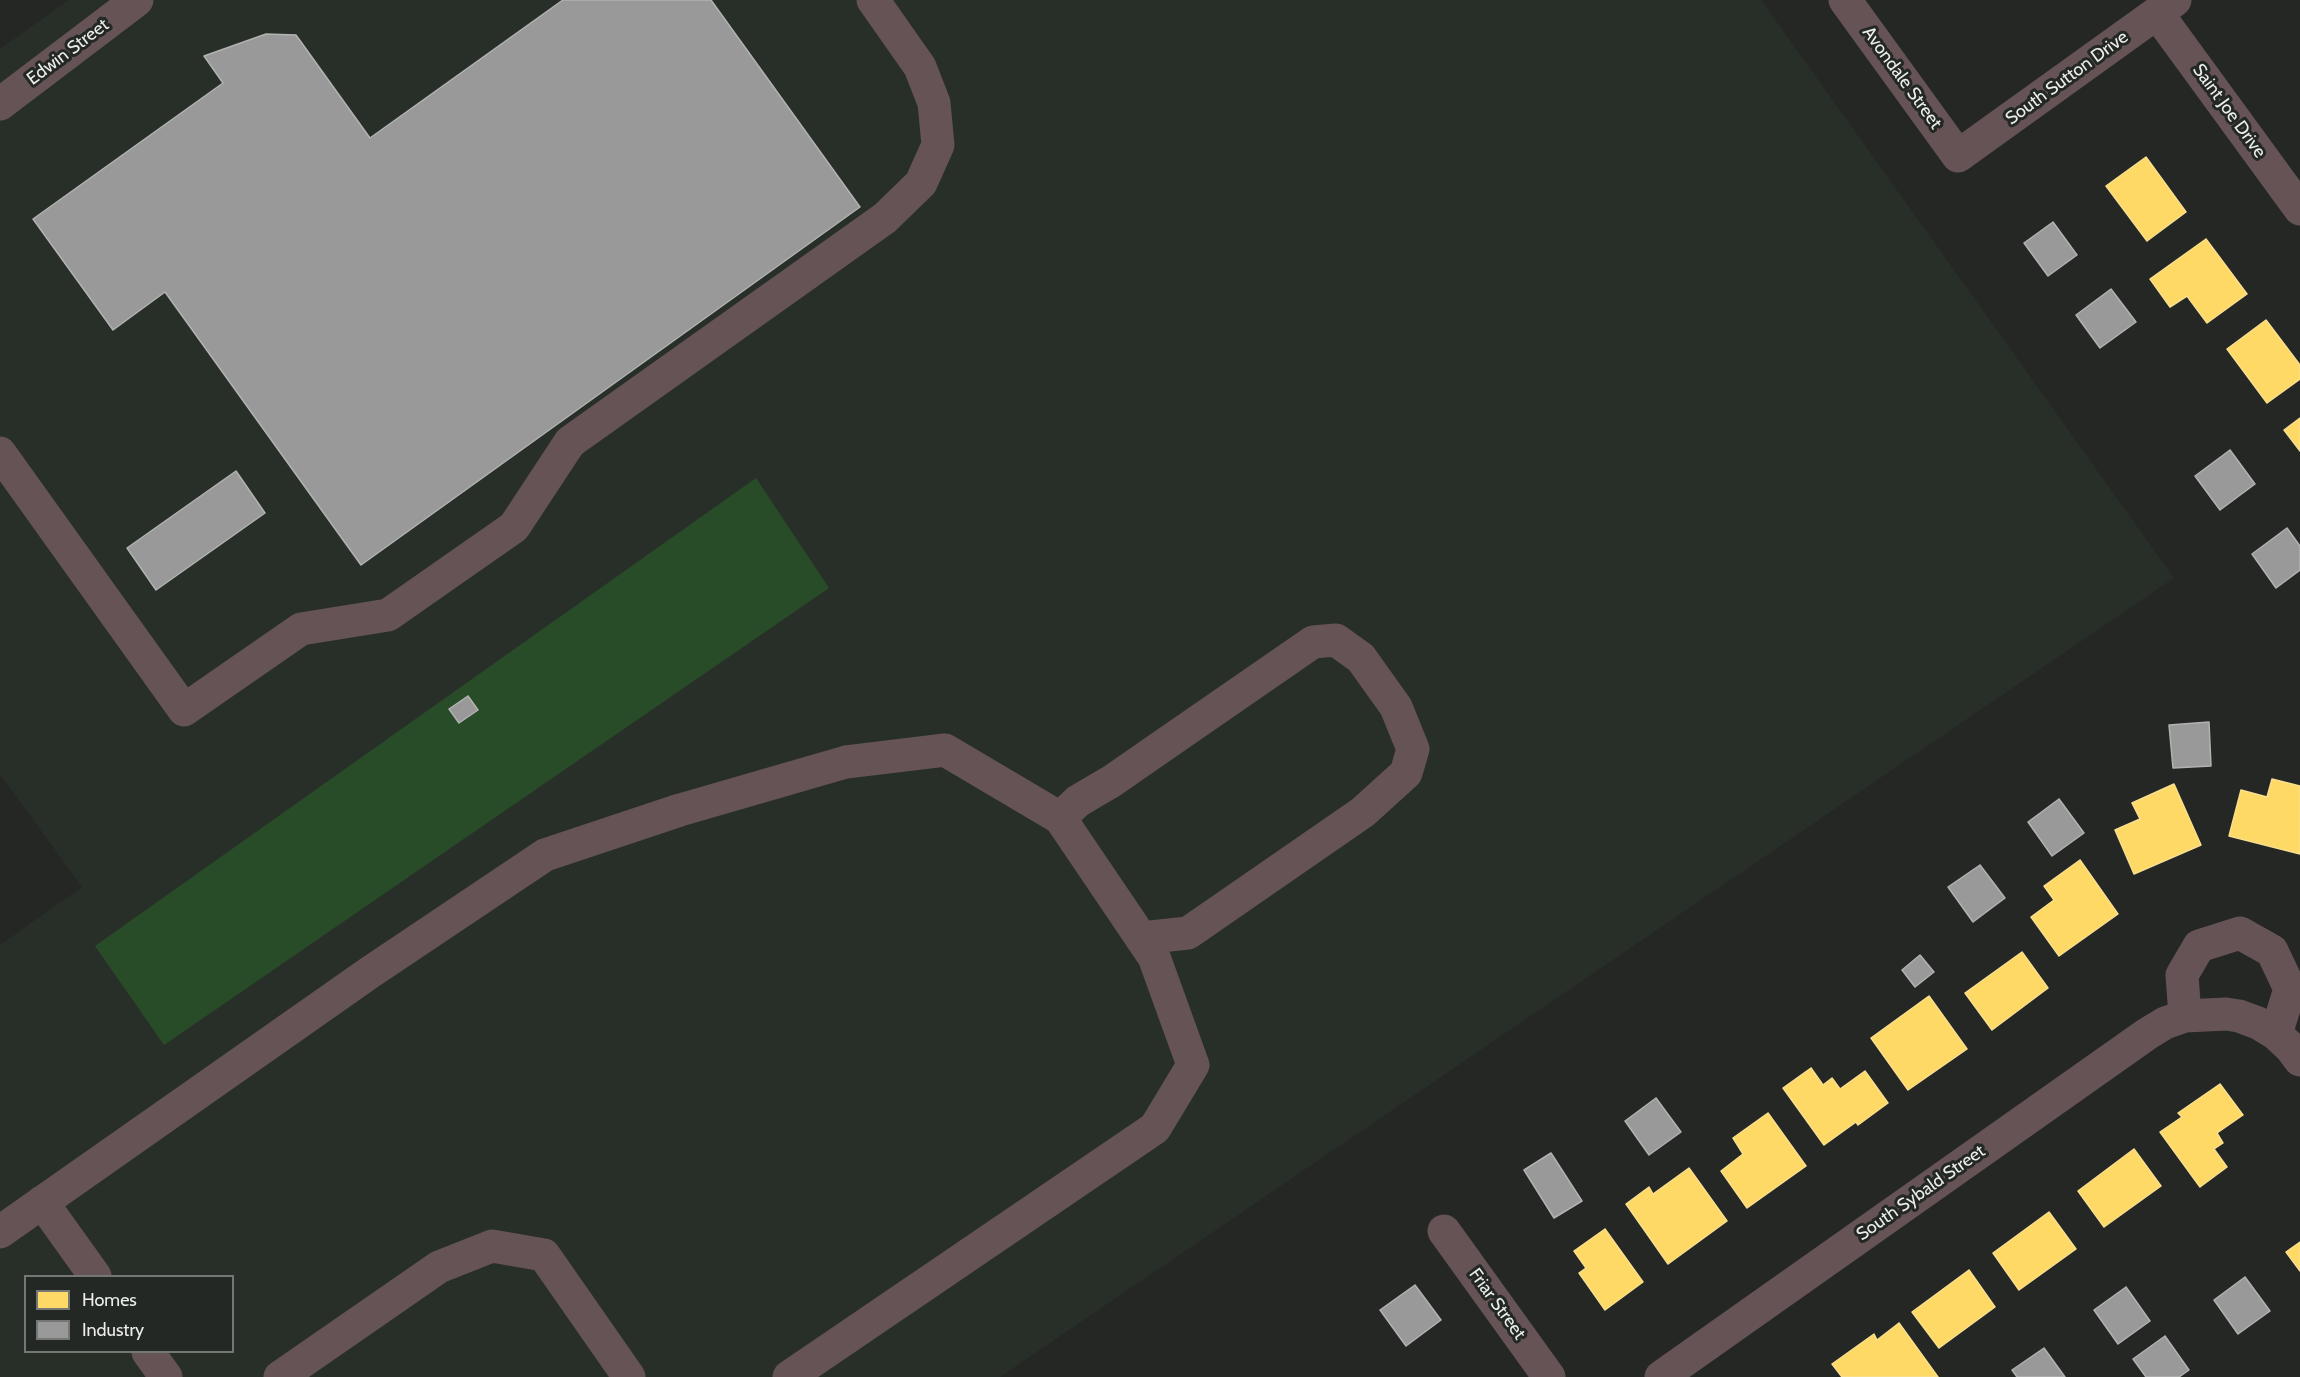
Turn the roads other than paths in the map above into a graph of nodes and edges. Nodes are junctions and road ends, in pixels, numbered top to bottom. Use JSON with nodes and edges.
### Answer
{"nodes":[{"id":1,"x":137,"y":0,"type":"edge"},
{"id":2,"x":873,"y":0,"type":"edge"},
{"id":3,"x":1845,"y":0,"type":"edge"},
{"id":4,"x":2166,"y":6,"type":"edge"},
{"id":5,"x":0,"y":104,"type":"edge"},
{"id":6,"x":1958,"y":156,"type":"joint"},
{"id":7,"x":2300,"y":209,"type":"edge"},
{"id":8,"x":0,"y":453,"type":"edge"},
{"id":9,"x":1060,"y":818,"type":"junction"},
{"id":10,"x":1141,"y":938,"type":"junction"},
{"id":11,"x":2185,"y":1016,"type":"junction"},
{"id":12,"x":2276,"y":1034,"type":"junction"},
{"id":13,"x":2300,"y":1060,"type":"edge"},
{"id":14,"x":42,"y":1202,"type":"junction"},
{"id":15,"x":1444,"y":1231,"type":"dead end"},
{"id":16,"x":0,"y":1232,"type":"edge"},
{"id":17,"x":94,"y":1275,"type":"edge"},
{"id":18,"x":149,"y":1353,"type":"edge"},
{"id":19,"x":166,"y":1377,"type":"edge"},
{"id":20,"x":280,"y":1377,"type":"edge"},
{"id":21,"x":629,"y":1377,"type":"edge"},
{"id":22,"x":789,"y":1377,"type":"edge"},
{"id":23,"x":1549,"y":1377,"type":"edge"},
{"id":24,"x":1661,"y":1377,"type":"edge"}],
"edges":[{"from":1,"to":5,"type":"street","name":"Edwin Street"},
{"from":2,"to":8,"type":"street"},
{"from":3,"to":6,"type":"street","name":"Avondale Street"},
{"from":4,"to":6,"type":"street","name":"South Sutton Drive"},
{"from":4,"to":7,"type":"street","name":"Saint Joe Drive"},
{"from":9,"to":10,"type":"street"},
{"from":9,"to":10,"type":"street"},
{"from":9,"to":14,"type":"street"},
{"from":10,"to":22,"type":"street"},
{"from":11,"to":12,"type":"street","name":"South Sybald Street"},
{"from":11,"to":12,"type":"street"},
{"from":11,"to":24,"type":"street","name":"South Sybald Street"},
{"from":12,"to":13,"type":"street","name":"South Sybald Street"},
{"from":14,"to":16,"type":"street"},
{"from":14,"to":17,"type":"street"},
{"from":15,"to":23,"type":"street","name":"Friar Street"},
{"from":18,"to":19,"type":"street"},
{"from":20,"to":21,"type":"street"}]}
